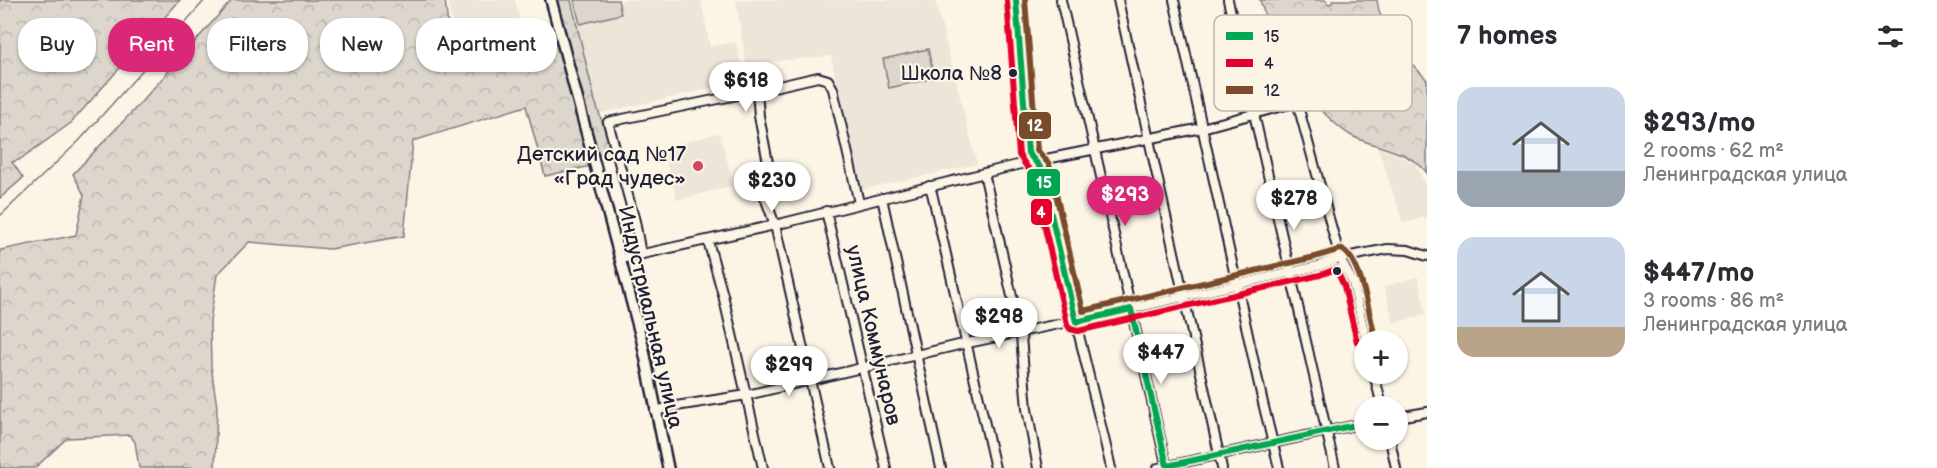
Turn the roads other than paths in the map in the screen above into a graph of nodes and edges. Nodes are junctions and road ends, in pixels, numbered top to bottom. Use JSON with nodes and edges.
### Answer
{"nodes":[{"id":1,"x":551,"y":0,"type":"edge"},
{"id":2,"x":1016,"y":0,"type":"edge"},
{"id":3,"x":1061,"y":0,"type":"edge"},
{"id":4,"x":1118,"y":0,"type":"edge"},
{"id":5,"x":1174,"y":0,"type":"edge"},
{"id":6,"x":1228,"y":0,"type":"edge"},
{"id":7,"x":1231,"y":15,"type":"edge"},
{"id":8,"x":757,"y":91,"type":"junction"},
{"id":9,"x":1253,"y":111,"type":"edge"},
{"id":10,"x":1265,"y":111,"type":"edge"},
{"id":11,"x":1301,"y":111,"type":"edge"},
{"id":12,"x":1254,"y":114,"type":"junction"},
{"id":13,"x":1202,"y":128,"type":"junction"},
{"id":14,"x":1148,"y":139,"type":"junction"},
{"id":15,"x":1095,"y":150,"type":"junction"},
{"id":16,"x":1028,"y":153,"type":"junction"},
{"id":17,"x":1034,"y":162,"type":"junction"},
{"id":18,"x":1021,"y":164,"type":"junction"},
{"id":19,"x":984,"y":173,"type":"junction"},
{"id":20,"x":929,"y":186,"type":"junction"},
{"id":21,"x":882,"y":198,"type":"junction"},
{"id":22,"x":859,"y":203,"type":"junction"},
{"id":23,"x":826,"y":211,"type":"junction"},
{"id":24,"x":775,"y":225,"type":"junction"},
{"id":25,"x":708,"y":240,"type":"junction"},
{"id":26,"x":641,"y":254,"type":"junction"},
{"id":27,"x":1427,"y":256,"type":"edge"},
{"id":28,"x":1340,"y":258,"type":"junction"},
{"id":29,"x":620,"y":259,"type":"junction"},
{"id":30,"x":1290,"y":272,"type":"junction"},
{"id":31,"x":1237,"y":285,"type":"junction"},
{"id":32,"x":1184,"y":296,"type":"junction"},
{"id":33,"x":1131,"y":309,"type":"junction"},
{"id":34,"x":1076,"y":321,"type":"junction"},
{"id":35,"x":1364,"y":330,"type":"edge"},
{"id":36,"x":1020,"y":332,"type":"junction"},
{"id":37,"x":968,"y":343,"type":"junction"},
{"id":38,"x":917,"y":356,"type":"junction"},
{"id":39,"x":863,"y":367,"type":"junction"},
{"id":40,"x":809,"y":380,"type":"junction"},
{"id":41,"x":747,"y":395,"type":"junction"},
{"id":42,"x":655,"y":411,"type":"junction"},
{"id":43,"x":1427,"y":412,"type":"edge"},
{"id":44,"x":1408,"y":415,"type":"edge"},
{"id":45,"x":1354,"y":425,"type":"edge"},
{"id":46,"x":1327,"y":431,"type":"junction"},
{"id":47,"x":1273,"y":444,"type":"junction"},
{"id":48,"x":1392,"y":450,"type":"edge"},
{"id":49,"x":1219,"y":455,"type":"junction"},
{"id":50,"x":1164,"y":467,"type":"edge"},
{"id":51,"x":668,"y":468,"type":"edge"},
{"id":52,"x":763,"y":468,"type":"edge"},
{"id":53,"x":830,"y":468,"type":"edge"},
{"id":54,"x":886,"y":468,"type":"edge"},
{"id":55,"x":940,"y":468,"type":"edge"},
{"id":56,"x":995,"y":468,"type":"edge"},
{"id":57,"x":1038,"y":468,"type":"edge"},
{"id":58,"x":1111,"y":468,"type":"edge"},
{"id":59,"x":1222,"y":468,"type":"edge"},
{"id":60,"x":1279,"y":468,"type":"edge"},
{"id":61,"x":1335,"y":468,"type":"edge"},
{"id":62,"x":1396,"y":468,"type":"edge"}],
"edges":[{"from":1,"to":29,"type":"main road","name":"Индустриальная улица"},
{"from":2,"to":16,"type":"street"},
{"from":3,"to":15,"type":"street"},
{"from":4,"to":14,"type":"street"},
{"from":5,"to":13,"type":"street"},
{"from":6,"to":7,"type":"street"},
{"from":8,"to":22,"type":"street"},
{"from":8,"to":24,"type":"street"},
{"from":8,"to":26,"type":"street"},
{"from":9,"to":12,"type":"street"},
{"from":10,"to":12,"type":"street"},
{"from":11,"to":28,"type":"street"},
{"from":12,"to":13,"type":"street"},
{"from":12,"to":30,"type":"street"},
{"from":13,"to":14,"type":"street"},
{"from":13,"to":31,"type":"street"},
{"from":14,"to":15,"type":"street"},
{"from":14,"to":32,"type":"street"},
{"from":15,"to":17,"type":"street"},
{"from":15,"to":33,"type":"street"},
{"from":16,"to":17,"type":"street"},
{"from":16,"to":18,"type":"street"},
{"from":17,"to":18,"type":"street"},
{"from":17,"to":34,"type":"street"},
{"from":18,"to":19,"type":"street"},
{"from":19,"to":20,"type":"street"},
{"from":19,"to":36,"type":"street"},
{"from":20,"to":21,"type":"street"},
{"from":20,"to":37,"type":"street"},
{"from":21,"to":22,"type":"street"},
{"from":21,"to":38,"type":"street"},
{"from":22,"to":23,"type":"street"},
{"from":23,"to":24,"type":"street"},
{"from":23,"to":39,"type":"street","name":"улица Коммунаров"},
{"from":24,"to":25,"type":"street"},
{"from":24,"to":40,"type":"street"},
{"from":25,"to":26,"type":"street"},
{"from":25,"to":41,"type":"street"},
{"from":26,"to":29,"type":"street"},
{"from":27,"to":28,"type":"street"},
{"from":28,"to":30,"type":"street"},
{"from":28,"to":35,"type":"street"},
{"from":29,"to":42,"type":"main road","name":"Индустриальная улица"},
{"from":30,"to":31,"type":"street"},
{"from":30,"to":46,"type":"street"},
{"from":31,"to":32,"type":"street"},
{"from":31,"to":47,"type":"street"},
{"from":32,"to":33,"type":"street"},
{"from":32,"to":49,"type":"street"},
{"from":33,"to":34,"type":"street"},
{"from":33,"to":50,"type":"street"},
{"from":34,"to":36,"type":"street"},
{"from":34,"to":58,"type":"street"},
{"from":36,"to":37,"type":"street"},
{"from":36,"to":57,"type":"street"},
{"from":37,"to":38,"type":"street"},
{"from":37,"to":56,"type":"street"},
{"from":38,"to":39,"type":"street"},
{"from":38,"to":55,"type":"street"},
{"from":39,"to":40,"type":"street"},
{"from":39,"to":54,"type":"street","name":"улица Коммунаров"},
{"from":40,"to":41,"type":"street"},
{"from":40,"to":53,"type":"street"},
{"from":41,"to":42,"type":"street"},
{"from":41,"to":52,"type":"street"},
{"from":42,"to":51,"type":"main road","name":"Индустриальная улица"},
{"from":43,"to":44,"type":"street"},
{"from":45,"to":46,"type":"street"},
{"from":46,"to":47,"type":"street"},
{"from":46,"to":61,"type":"street"},
{"from":47,"to":49,"type":"street"},
{"from":47,"to":60,"type":"street"},
{"from":48,"to":62,"type":"street"},
{"from":49,"to":50,"type":"street"},
{"from":49,"to":59,"type":"street"}]}
